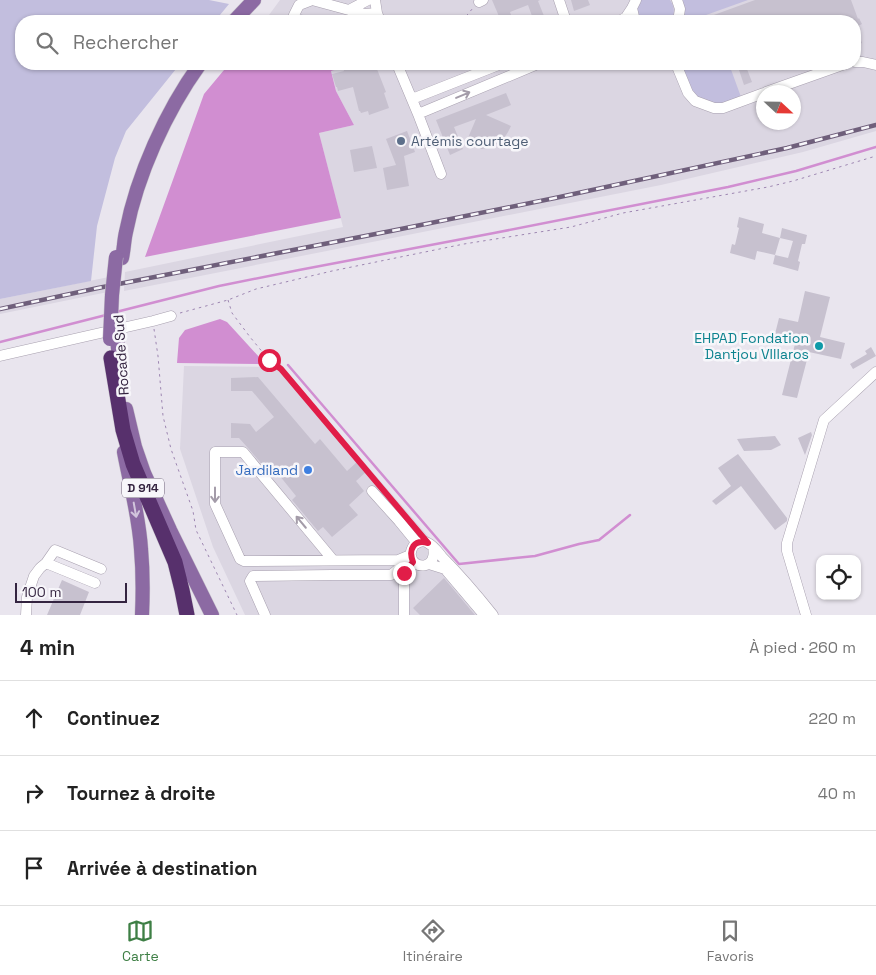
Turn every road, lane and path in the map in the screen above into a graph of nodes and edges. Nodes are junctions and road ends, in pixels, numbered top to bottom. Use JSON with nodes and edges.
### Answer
{"nodes":[{"id":1,"x":245,"y":0,"type":"edge"},
{"id":2,"x":254,"y":0,"type":"edge"},
{"id":3,"x":312,"y":0,"type":"edge"},
{"id":4,"x":368,"y":0,"type":"edge"},
{"id":5,"x":375,"y":0,"type":"edge"},
{"id":6,"x":559,"y":0,"type":"edge"},
{"id":7,"x":677,"y":0,"type":"edge"},
{"id":8,"x":481,"y":1,"type":"edge"},
{"id":9,"x":634,"y":4,"type":"edge"},
{"id":10,"x":349,"y":10,"type":"junction"},
{"id":11,"x":231,"y":15,"type":"edge"},
{"id":12,"x":240,"y":15,"type":"edge"},
{"id":13,"x":294,"y":15,"type":"edge"},
{"id":14,"x":370,"y":15,"type":"edge"},
{"id":15,"x":379,"y":15,"type":"edge"},
{"id":16,"x":468,"y":15,"type":"edge"},
{"id":17,"x":564,"y":15,"type":"edge"},
{"id":18,"x":627,"y":15,"type":"edge"},
{"id":19,"x":679,"y":15,"type":"edge"},
{"id":20,"x":861,"y":62,"type":"edge"},
{"id":21,"x":876,"y":65,"type":"edge"},
{"id":22,"x":188,"y":70,"type":"edge"},
{"id":23,"x":196,"y":70,"type":"edge"},
{"id":24,"x":400,"y":70,"type":"edge"},
{"id":25,"x":486,"y":70,"type":"edge"},
{"id":26,"x":524,"y":70,"type":"edge"},
{"id":27,"x":678,"y":70,"type":"edge"},
{"id":28,"x":828,"y":70,"type":"edge"},
{"id":29,"x":787,"y":85,"type":"edge"},
{"id":30,"x":756,"y":96,"type":"edge"},
{"id":31,"x":412,"y":99,"type":"junction"},
{"id":32,"x":418,"y":114,"type":"junction"},
{"id":33,"x":876,"y":156,"type":"edge"},
{"id":34,"x":441,"y":174,"type":"dead end"},
{"id":35,"x":119,"y":258,"type":"junction"},
{"id":36,"x":228,"y":300,"type":"junction"},
{"id":37,"x":171,"y":316,"type":"joint"},
{"id":38,"x":153,"y":321,"type":"junction"},
{"id":39,"x":114,"y":338,"type":"junction"},
{"id":40,"x":0,"y":356,"type":"edge"},
{"id":41,"x":111,"y":358,"type":"junction"},
{"id":42,"x":876,"y":372,"type":"edge"},
{"id":43,"x":384,"y":490,"type":"dead end"},
{"id":44,"x":372,"y":492,"type":"dead end"},
{"id":45,"x":170,"y":530,"type":"junction"},
{"id":46,"x":417,"y":543,"type":"junction"},
{"id":47,"x":433,"y":547,"type":"junction"},
{"id":48,"x":410,"y":558,"type":"junction"},
{"id":49,"x":333,"y":560,"type":"junction"},
{"id":50,"x":46,"y":563,"type":"junction"},
{"id":51,"x":429,"y":564,"type":"junction"},
{"id":52,"x":101,"y":569,"type":"dead end"},
{"id":53,"x":95,"y":583,"type":"dead end"},
{"id":54,"x":26,"y":615,"type":"edge"},
{"id":55,"x":142,"y":615,"type":"edge"},
{"id":56,"x":187,"y":615,"type":"edge"},
{"id":57,"x":196,"y":615,"type":"edge"},
{"id":58,"x":212,"y":615,"type":"edge"},
{"id":59,"x":237,"y":615,"type":"edge"},
{"id":60,"x":265,"y":615,"type":"edge"},
{"id":61,"x":404,"y":615,"type":"edge"},
{"id":62,"x":484,"y":615,"type":"edge"},
{"id":63,"x":493,"y":615,"type":"edge"},
{"id":64,"x":806,"y":615,"type":"edge"}],
"edges":[{"from":1,"to":11,"type":"main road"},
{"from":2,"to":12,"type":"main road"},
{"from":3,"to":10,"type":"street"},
{"from":3,"to":13,"type":"street"},
{"from":4,"to":10,"type":"street"},
{"from":5,"to":15,"type":"street"},
{"from":6,"to":17,"type":"street"},
{"from":7,"to":19,"type":"street"},
{"from":8,"to":16,"type":"path"},
{"from":9,"to":18,"type":"street"},
{"from":10,"to":14,"type":"street"},
{"from":20,"to":21,"type":"street"},
{"from":22,"to":35,"type":"main road","name":"Rocade Sud","number":"D 914"},
{"from":23,"to":35,"type":"main road","name":"Rocade Sud","number":"D 914"},
{"from":24,"to":31,"type":"street"},
{"from":25,"to":31,"type":"street"},
{"from":32,"to":26,"type":"street","one_way":true},
{"from":27,"to":30,"type":"street"},
{"from":28,"to":29,"type":"street"},
{"from":31,"to":32,"type":"street"},
{"from":32,"to":34,"type":"street"},
{"from":33,"to":36,"type":"path"},
{"from":35,"to":39,"type":"main road","name":"Rocade Sud","number":"D 914","bridge":true},
{"from":36,"to":37,"type":"path"},
{"from":36,"to":43,"type":"path"},
{"from":37,"to":38,"type":"street"},
{"from":38,"to":40,"type":"street"},
{"from":38,"to":59,"type":"path"},
{"from":39,"to":41,"type":"main road","name":"Rocade Sud","number":"D 914"},
{"from":39,"to":45,"type":"main road","name":"Rocade Sud","number":"D 914"},
{"from":41,"to":55,"type":"main road","name":"Rocade Sud","number":"D 914","one_way":true},
{"from":41,"to":56,"type":"highway","number":"D 914"},
{"from":42,"to":64,"type":"street"},
{"from":44,"to":46,"type":"street"},
{"from":45,"to":57,"type":"highway","number":"D 914"},
{"from":45,"to":58,"type":"main road","name":"Rocade Sud","number":"D 914"},
{"from":46,"to":47,"type":"street"},
{"from":46,"to":48,"type":"street"},
{"from":47,"to":51,"type":"street"},
{"from":47,"to":63,"type":"street"},
{"from":48,"to":49,"type":"street"},
{"from":48,"to":51,"type":"street"},
{"from":48,"to":60,"type":"street"},
{"from":48,"to":61,"type":"street"},
{"from":49,"to":49,"type":"street","one_way":true},
{"from":50,"to":52,"type":"street"},
{"from":50,"to":53,"type":"street"},
{"from":50,"to":54,"type":"street"},
{"from":51,"to":62,"type":"street"}]}
